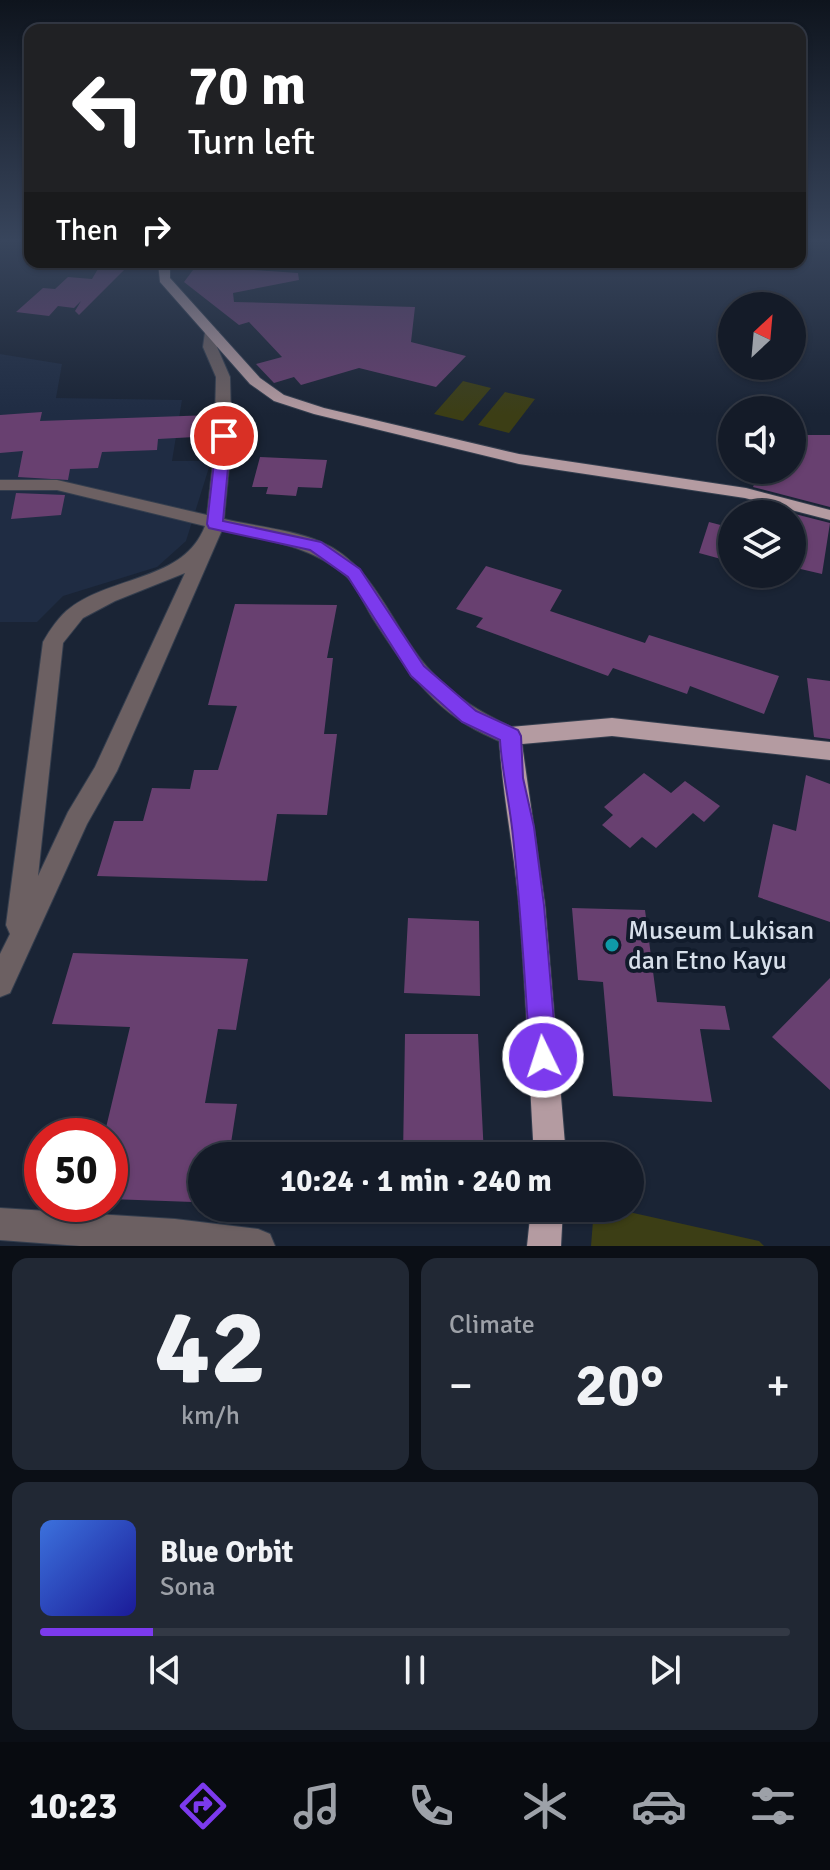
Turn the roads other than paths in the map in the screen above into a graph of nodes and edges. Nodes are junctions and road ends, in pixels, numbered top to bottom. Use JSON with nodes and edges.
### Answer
{"nodes":[{"id":1,"x":181,"y":298,"type":"edge"},
{"id":2,"x":212,"y":332,"type":"junction"},
{"id":3,"x":223,"y":417,"type":"dead end"},
{"id":4,"x":224,"y":436,"type":"dead end"},
{"id":5,"x":0,"y":485,"type":"edge"},
{"id":6,"x":830,"y":515,"type":"edge"},
{"id":7,"x":215,"y":524,"type":"junction"},
{"id":8,"x":206,"y":548,"type":"junction"},
{"id":9,"x":510,"y":736,"type":"junction"},
{"id":10,"x":830,"y":751,"type":"edge"},
{"id":11,"x":17,"y":943,"type":"junction"},
{"id":12,"x":0,"y":984,"type":"edge"},
{"id":13,"x":549,"y":1142,"type":"edge"},
{"id":14,"x":546,"y":1222,"type":"edge"},
{"id":15,"x":0,"y":1224,"type":"edge"},
{"id":16,"x":258,"y":1246,"type":"edge"},
{"id":17,"x":544,"y":1246,"type":"edge"}],
"edges":[{"from":1,"to":2,"type":"main road"},
{"from":2,"to":3,"type":"street"},
{"from":2,"to":6,"type":"main road"},
{"from":4,"to":7,"type":"street"},
{"from":5,"to":7,"type":"street"},
{"from":7,"to":8,"type":"street"},
{"from":7,"to":9,"type":"street"},
{"from":8,"to":11,"type":"street"},
{"from":8,"to":11,"type":"street"},
{"from":9,"to":10,"type":"main road"},
{"from":9,"to":13,"type":"main road"},
{"from":11,"to":12,"type":"street"},
{"from":14,"to":17,"type":"main road"},
{"from":15,"to":16,"type":"street"}]}
